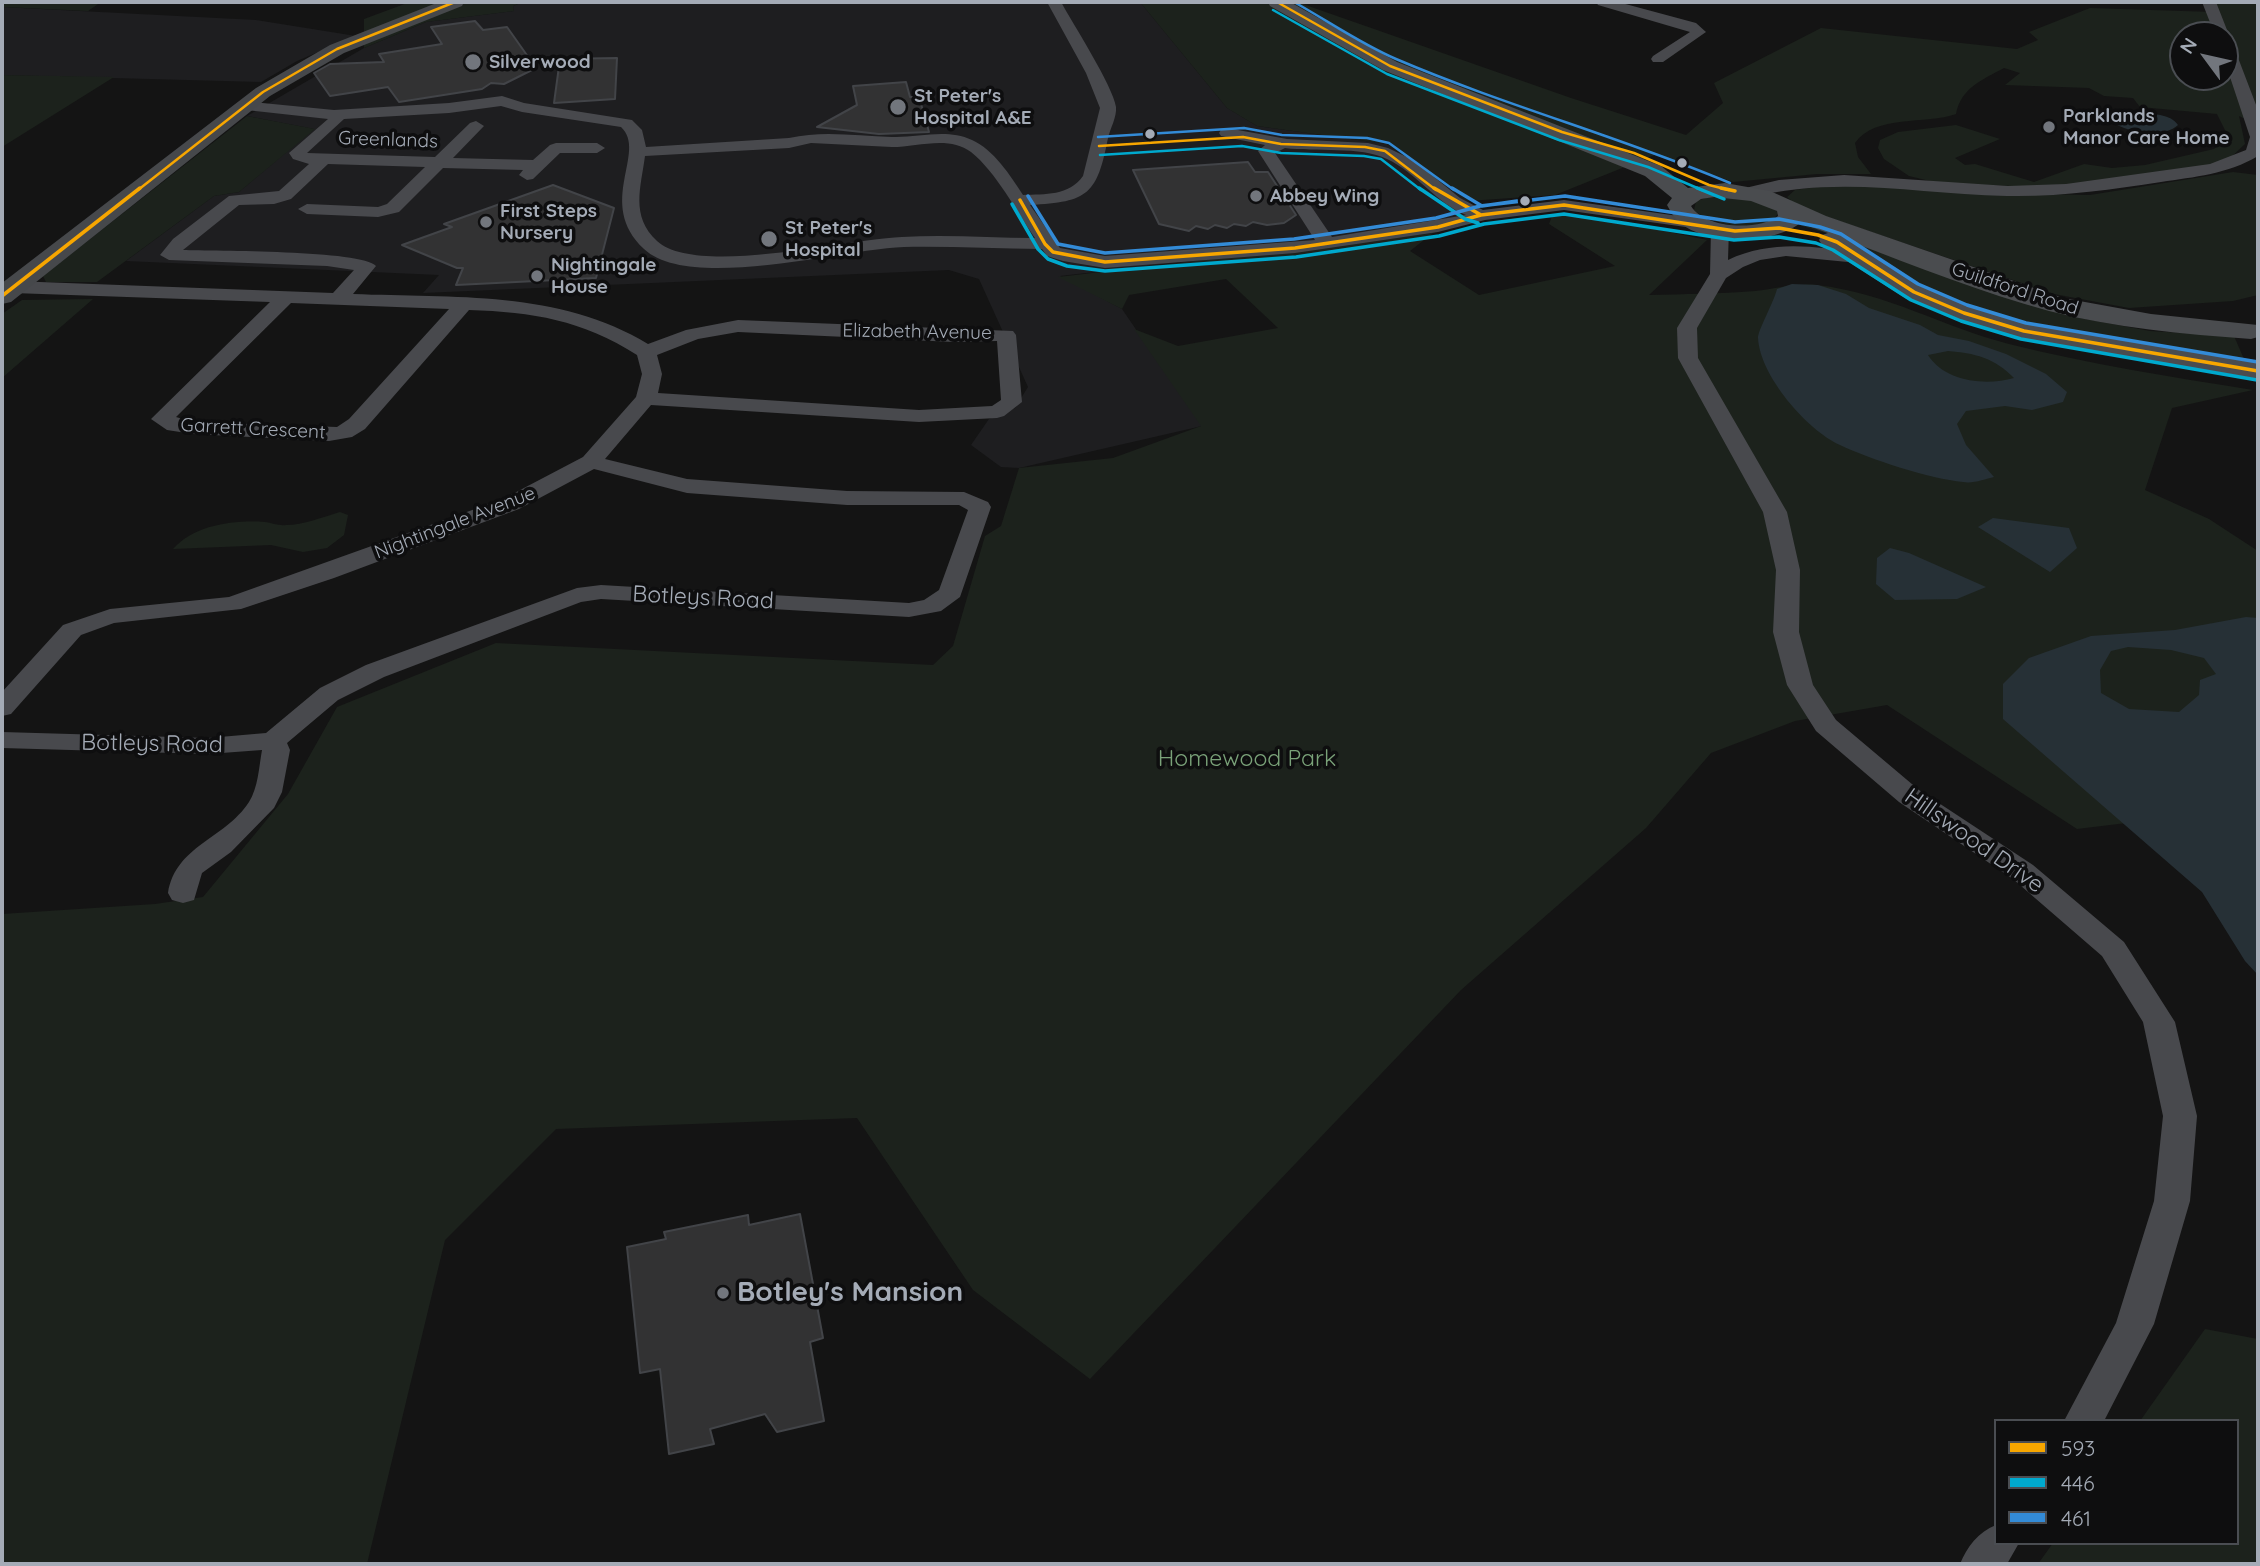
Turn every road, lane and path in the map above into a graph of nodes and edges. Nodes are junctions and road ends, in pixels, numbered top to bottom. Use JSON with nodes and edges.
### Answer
{"nodes":[{"id":1,"x":455,"y":2,"type":"edge"},
{"id":2,"x":1054,"y":2,"type":"edge"},
{"id":3,"x":1277,"y":2,"type":"edge"},
{"id":4,"x":1603,"y":2,"type":"edge"},
{"id":5,"x":2208,"y":2,"type":"edge"},
{"id":6,"x":2216,"y":21,"type":"edge"},
{"id":7,"x":1658,"y":59,"type":"dead end"},
{"id":8,"x":2239,"y":79,"type":"edge"},
{"id":9,"x":242,"y":106,"type":"junction"},
{"id":10,"x":334,"y":115,"type":"junction"},
{"id":11,"x":476,"y":125,"type":"dead end"},
{"id":12,"x":1562,"y":132,"type":"junction"},
{"id":13,"x":1227,"y":133,"type":"dead end"},
{"id":14,"x":1274,"y":148,"type":"junction"},
{"id":15,"x":597,"y":149,"type":"dead end"},
{"id":16,"x":637,"y":152,"type":"junction"},
{"id":17,"x":324,"y":159,"type":"junction"},
{"id":18,"x":439,"y":163,"type":"junction"},
{"id":19,"x":1737,"y":192,"type":"junction"},
{"id":20,"x":1020,"y":200,"type":"junction"},
{"id":21,"x":1682,"y":201,"type":"junction"},
{"id":22,"x":1564,"y":205,"type":"junction"},
{"id":23,"x":307,"y":209,"type":"dead end"},
{"id":24,"x":1779,"y":211,"type":"junction"},
{"id":25,"x":1481,"y":215,"type":"junction"},
{"id":26,"x":1710,"y":227,"type":"junction"},
{"id":27,"x":1045,"y":244,"type":"junction"},
{"id":28,"x":1327,"y":244,"type":"junction"},
{"id":29,"x":1858,"y":258,"type":"junction"},
{"id":30,"x":1736,"y":262,"type":"junction"},
{"id":31,"x":1719,"y":274,"type":"junction"},
{"id":32,"x":8,"y":291,"type":"edge"},
{"id":33,"x":285,"y":298,"type":"junction"},
{"id":34,"x":337,"y":301,"type":"junction"},
{"id":35,"x":463,"y":305,"type":"junction"},
{"id":36,"x":2255,"y":329,"type":"edge"},
{"id":37,"x":646,"y":352,"type":"junction"},
{"id":38,"x":2258,"y":363,"type":"edge"},
{"id":39,"x":2258,"y":370,"type":"edge"},
{"id":40,"x":646,"y":398,"type":"junction"},
{"id":41,"x":591,"y":462,"type":"junction"},
{"id":42,"x":2,"y":708,"type":"edge"},
{"id":43,"x":2,"y":740,"type":"edge"},
{"id":44,"x":273,"y":741,"type":"junction"},
{"id":45,"x":183,"y":893,"type":"dead end"},
{"id":46,"x":2085,"y":1419,"type":"edge"},
{"id":47,"x":1996,"y":1545,"type":"edge"},
{"id":48,"x":1981,"y":1564,"type":"edge"}],
"edges":[{"from":1,"to":9,"type":"main road"},
{"from":2,"to":20,"type":"street"},
{"from":3,"to":12,"type":"main road"},
{"from":4,"to":7,"type":"street"},
{"from":5,"to":6,"type":"street"},
{"from":8,"to":24,"type":"street"},
{"from":9,"to":10,"type":"street"},
{"from":9,"to":32,"type":"main road"},
{"from":10,"to":16,"type":"street"},
{"from":10,"to":17,"type":"street","name":"Greenlands"},
{"from":11,"to":18,"type":"street"},
{"from":12,"to":19,"type":"main road"},
{"from":12,"to":21,"type":"main road"},
{"from":13,"to":14,"type":"street"},
{"from":14,"to":25,"type":"street"},
{"from":14,"to":28,"type":"street"},
{"from":15,"to":18,"type":"street","name":"Greenlands"},
{"from":16,"to":20,"type":"street"},
{"from":16,"to":27,"type":"street"},
{"from":17,"to":18,"type":"street","name":"Greenlands"},
{"from":17,"to":34,"type":"street"},
{"from":18,"to":23,"type":"street"},
{"from":19,"to":21,"type":"main road"},
{"from":19,"to":24,"type":"main road"},
{"from":20,"to":27,"type":"street"},
{"from":21,"to":22,"type":"street"},
{"from":21,"to":26,"type":"main road"},
{"from":22,"to":25,"type":"street"},
{"from":22,"to":26,"type":"street"},
{"from":24,"to":26,"type":"main road"},
{"from":24,"to":29,"type":"main road","name":"Guildford Road"},
{"from":24,"to":30,"type":"street","name":"Hillswood Drive"},
{"from":24,"to":36,"type":"main road","name":"Guildford Road"},
{"from":25,"to":28,"type":"street"},
{"from":26,"to":31,"type":"street","name":"Hillswood Drive"},
{"from":27,"to":28,"type":"street"},
{"from":29,"to":30,"type":"street","name":"Hillswood Drive"},
{"from":29,"to":39,"type":"main road","name":"Guildford Road"},
{"from":30,"to":31,"type":"street","name":"Hillswood Drive"},
{"from":31,"to":46,"type":"street","name":"Hillswood Drive"},
{"from":32,"to":33,"type":"street"},
{"from":33,"to":34,"type":"street"},
{"from":33,"to":35,"type":"street","name":"Garrett Crescent"},
{"from":34,"to":35,"type":"street"},
{"from":35,"to":37,"type":"street"},
{"from":36,"to":38,"type":"main road"},
{"from":37,"to":40,"type":"street"},
{"from":37,"to":40,"type":"street","name":"Elizabeth Avenue"},
{"from":40,"to":41,"type":"street","name":"Nightingale Avenue"},
{"from":41,"to":42,"type":"street","name":"Nightingale Avenue"},
{"from":41,"to":44,"type":"street","name":"Botleys Road"},
{"from":43,"to":44,"type":"street","name":"Botleys Road"},
{"from":44,"to":45,"type":"street"},
{"from":47,"to":48,"type":"street"}]}
